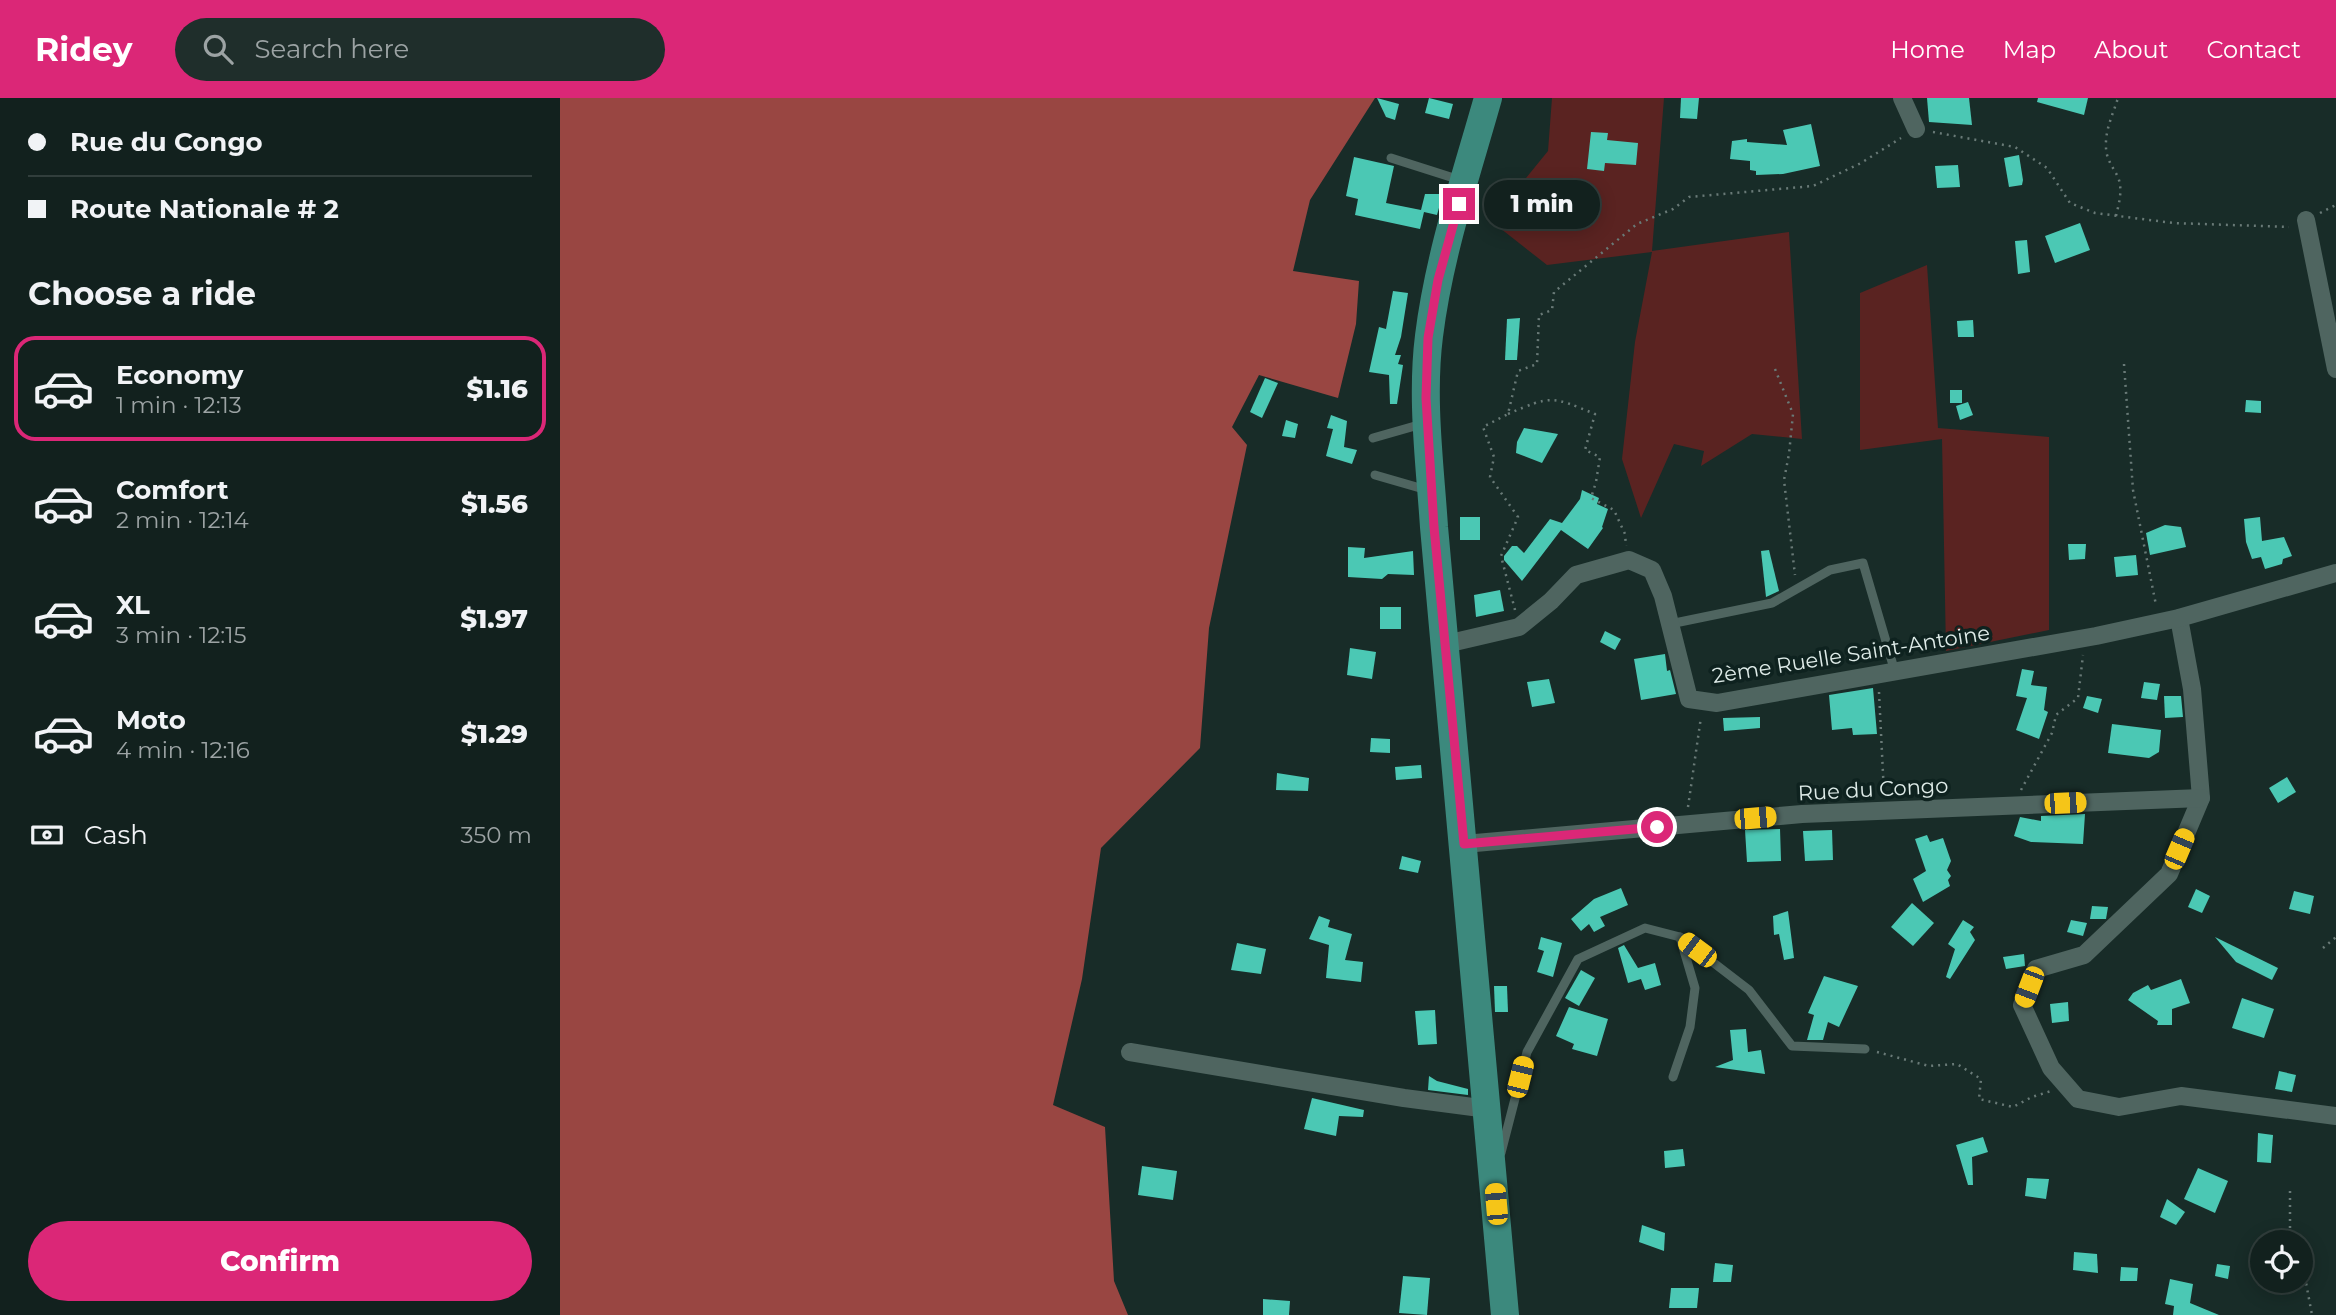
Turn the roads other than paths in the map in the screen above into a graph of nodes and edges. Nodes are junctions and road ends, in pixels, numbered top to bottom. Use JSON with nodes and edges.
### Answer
{"nodes":[{"id":1,"x":1488,"y":98,"type":"edge"},
{"id":2,"x":1902,"y":98,"type":"edge"},
{"id":3,"x":1916,"y":129,"type":"road end"},
{"id":4,"x":1391,"y":158,"type":"dead end"},
{"id":5,"x":1465,"y":182,"type":"junction"},
{"id":6,"x":2306,"y":220,"type":"road end"},
{"id":7,"x":2336,"y":369,"type":"edge"},
{"id":8,"x":1428,"y":423,"type":"junction"},
{"id":9,"x":1373,"y":438,"type":"dead end"},
{"id":10,"x":1375,"y":475,"type":"dead end"},
{"id":11,"x":1432,"y":492,"type":"junction"},
{"id":12,"x":2336,"y":573,"type":"edge"},
{"id":13,"x":2179,"y":618,"type":"junction"},
{"id":14,"x":1670,"y":624,"type":"junction"},
{"id":15,"x":1446,"y":644,"type":"junction"},
{"id":16,"x":1886,"y":673,"type":"junction"},
{"id":17,"x":2201,"y":798,"type":"junction"},
{"id":18,"x":1464,"y":844,"type":"junction"},
{"id":19,"x":1680,"y":937,"type":"junction"},
{"id":20,"x":1864,"y":1049,"type":"road end"},
{"id":21,"x":1130,"y":1052,"type":"dead end"},
{"id":22,"x":1673,"y":1077,"type":"dead end"},
{"id":23,"x":1488,"y":1109,"type":"junction"},
{"id":24,"x":2336,"y":1116,"type":"edge"},
{"id":25,"x":1494,"y":1179,"type":"junction"},
{"id":26,"x":1505,"y":1315,"type":"edge"}],
"edges":[{"from":1,"to":5,"type":"main road"},
{"from":2,"to":3,"type":"street"},
{"from":4,"to":5,"type":"lane"},
{"from":5,"to":8,"type":"main road"},
{"from":6,"to":7,"type":"street"},
{"from":8,"to":9,"type":"lane"},
{"from":8,"to":11,"type":"main road"},
{"from":10,"to":11,"type":"lane"},
{"from":11,"to":15,"type":"main road"},
{"from":12,"to":13,"type":"street","name":"2ème Ruelle Saint-Antoine"},
{"from":13,"to":16,"type":"street","name":"2ème Ruelle Saint-Antoine"},
{"from":13,"to":17,"type":"street"},
{"from":14,"to":15,"type":"street","name":"2ème Ruelle Saint-Antoine"},
{"from":14,"to":16,"type":"street","name":"2ème Ruelle Saint-Antoine"},
{"from":14,"to":16,"type":"lane"},
{"from":15,"to":18,"type":"main road"},
{"from":17,"to":18,"type":"street","name":"Rue du Congo"},
{"from":17,"to":24,"type":"street"},
{"from":18,"to":23,"type":"main road"},
{"from":19,"to":20,"type":"lane"},
{"from":19,"to":22,"type":"lane"},
{"from":19,"to":25,"type":"lane"},
{"from":21,"to":23,"type":"street"},
{"from":23,"to":25,"type":"main road"},
{"from":25,"to":26,"type":"main road"}]}
